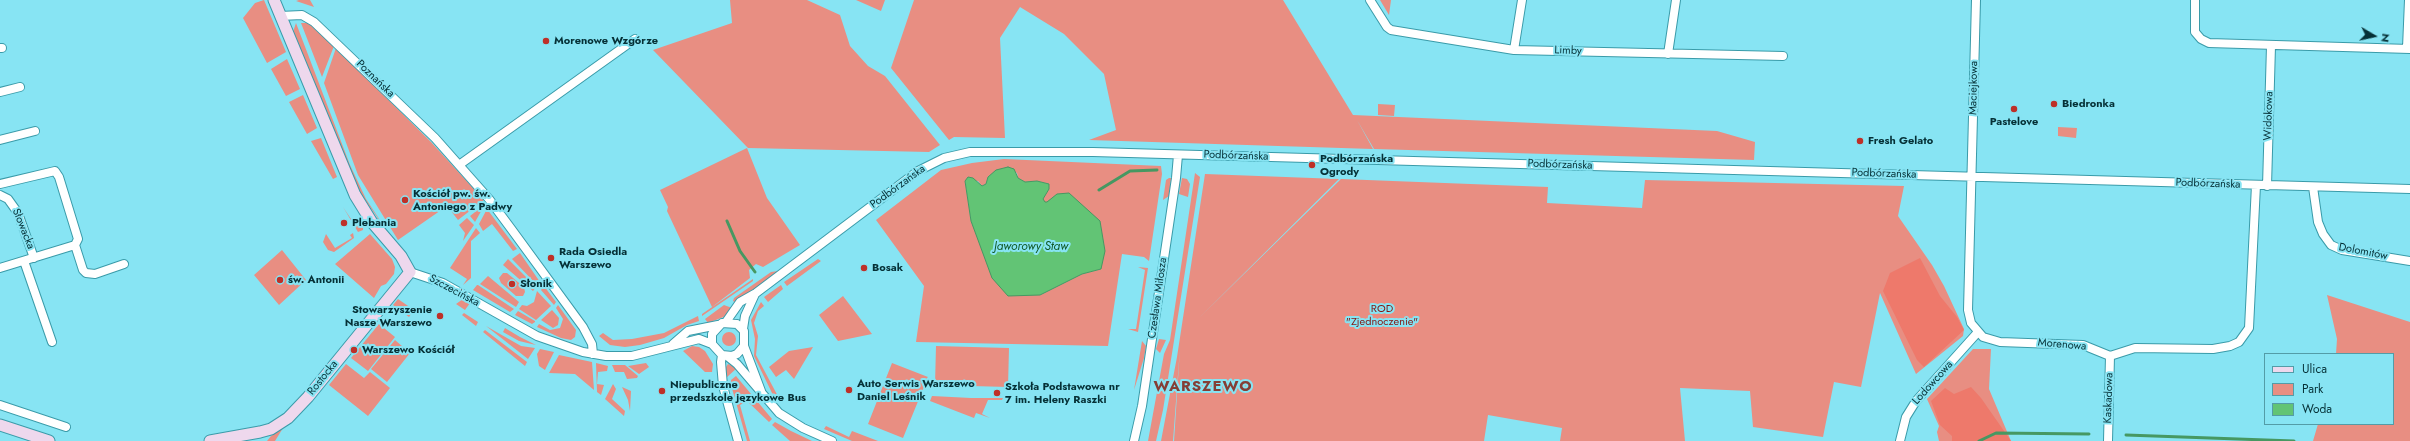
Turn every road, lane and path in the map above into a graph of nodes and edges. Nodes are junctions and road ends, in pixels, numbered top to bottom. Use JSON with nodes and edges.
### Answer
{"nodes":[{"id":1,"x":274,"y":0,"type":"edge"},
{"id":2,"x":1370,"y":0,"type":"edge"},
{"id":3,"x":1522,"y":0,"type":"edge"},
{"id":4,"x":1676,"y":0,"type":"edge"},
{"id":5,"x":1976,"y":0,"type":"edge"},
{"id":6,"x":2195,"y":0,"type":"edge"},
{"id":7,"x":2409,"y":0,"type":"edge"},
{"id":8,"x":280,"y":16,"type":"junction"},
{"id":9,"x":635,"y":39,"type":"dead end"},
{"id":10,"x":2271,"y":46,"type":"junction"},
{"id":11,"x":2408,"y":49,"type":"edge"},
{"id":12,"x":1514,"y":50,"type":"junction"},
{"id":13,"x":1668,"y":54,"type":"junction"},
{"id":14,"x":1783,"y":56,"type":"dead end"},
{"id":15,"x":20,"y":87,"type":"dead end"},
{"id":16,"x":0,"y":92,"type":"edge"},
{"id":17,"x":35,"y":131,"type":"dead end"},
{"id":18,"x":0,"y":140,"type":"edge"},
{"id":19,"x":1178,"y":154,"type":"junction"},
{"id":20,"x":459,"y":165,"type":"junction"},
{"id":21,"x":1971,"y":177,"type":"junction"},
{"id":22,"x":0,"y":184,"type":"edge"},
{"id":23,"x":2256,"y":186,"type":"junction"},
{"id":24,"x":2267,"y":186,"type":"junction"},
{"id":25,"x":2313,"y":187,"type":"junction"},
{"id":26,"x":2410,"y":189,"type":"edge"},
{"id":27,"x":0,"y":194,"type":"edge"},
{"id":28,"x":75,"y":245,"type":"junction"},
{"id":29,"x":34,"y":258,"type":"junction"},
{"id":30,"x":24,"y":261,"type":"junction"},
{"id":31,"x":2410,"y":261,"type":"edge"},
{"id":32,"x":124,"y":264,"type":"dead end"},
{"id":33,"x":0,"y":268,"type":"edge"},
{"id":34,"x":410,"y":272,"type":"junction"},
{"id":35,"x":755,"y":294,"type":"junction"},
{"id":36,"x":726,"y":322,"type":"junction"},
{"id":37,"x":718,"y":325,"type":"junction"},
{"id":38,"x":743,"y":329,"type":"junction"},
{"id":39,"x":1978,"y":332,"type":"junction"},
{"id":40,"x":52,"y":342,"type":"dead end"},
{"id":41,"x":712,"y":344,"type":"junction"},
{"id":42,"x":672,"y":345,"type":"junction"},
{"id":43,"x":744,"y":346,"type":"junction"},
{"id":44,"x":593,"y":354,"type":"junction"},
{"id":45,"x":725,"y":356,"type":"junction"},
{"id":46,"x":2110,"y":356,"type":"junction"},
{"id":47,"x":762,"y":392,"type":"junction"},
{"id":48,"x":0,"y":404,"type":"edge"},
{"id":49,"x":0,"y":425,"type":"edge"},
{"id":50,"x":66,"y":427,"type":"dead end"},
{"id":51,"x":261,"y":437,"type":"edge"},
{"id":52,"x":247,"y":438,"type":"edge"},
{"id":53,"x":49,"y":441,"type":"edge"},
{"id":54,"x":210,"y":441,"type":"edge"},
{"id":55,"x":738,"y":441,"type":"edge"},
{"id":56,"x":832,"y":441,"type":"edge"},
{"id":57,"x":1134,"y":441,"type":"edge"},
{"id":58,"x":1900,"y":441,"type":"edge"},
{"id":59,"x":2108,"y":441,"type":"edge"}],
"edges":[{"from":1,"to":8,"type":"street"},
{"from":2,"to":12,"type":"street","name":"Limby"},
{"from":3,"to":12,"type":"street"},
{"from":4,"to":13,"type":"street"},
{"from":5,"to":21,"type":"street","name":"Maciejkowa"},
{"from":6,"to":10,"type":"street"},
{"from":7,"to":11,"type":"street"},
{"from":8,"to":20,"type":"street","name":"Poznańska"},
{"from":8,"to":34,"type":"street"},
{"from":9,"to":20,"type":"street"},
{"from":10,"to":11,"type":"street"},
{"from":10,"to":24,"type":"street","name":"Widokowa"},
{"from":12,"to":13,"type":"street","name":"Limby"},
{"from":13,"to":14,"type":"street","name":"Limby"},
{"from":15,"to":16,"type":"street"},
{"from":17,"to":18,"type":"street"},
{"from":19,"to":21,"type":"street","name":"Podbórzańska"},
{"from":19,"to":35,"type":"street","name":"Podbórzańska"},
{"from":19,"to":57,"type":"street","name":"Czesława Miłosza"},
{"from":20,"to":44,"type":"street","name":"Poznańska"},
{"from":21,"to":23,"type":"street","name":"Podbórzańska"},
{"from":21,"to":39,"type":"street"},
{"from":22,"to":28,"type":"street"},
{"from":23,"to":24,"type":"street","name":"Podbórzańska"},
{"from":23,"to":46,"type":"street"},
{"from":24,"to":25,"type":"street","name":"Podbórzańska"},
{"from":25,"to":26,"type":"street","name":"Podbórzańska"},
{"from":25,"to":31,"type":"street","name":"Dolomitów"},
{"from":27,"to":29,"type":"street","name":"Słowacka"},
{"from":28,"to":29,"type":"street"},
{"from":28,"to":32,"type":"street"},
{"from":29,"to":30,"type":"street","name":"Słowacka"},
{"from":30,"to":33,"type":"street","name":"Słowacka"},
{"from":30,"to":40,"type":"street"},
{"from":34,"to":44,"type":"street","name":"Szczecińska"},
{"from":34,"to":51,"type":"street","name":"Rostocka"},
{"from":35,"to":36,"type":"street","name":"Podbórzańska"},
{"from":35,"to":38,"type":"street","name":"Podbórzańska"},
{"from":36,"to":37,"type":"street"},
{"from":36,"to":38,"type":"street"},
{"from":37,"to":41,"type":"street"},
{"from":37,"to":42,"type":"street"},
{"from":38,"to":43,"type":"street"},
{"from":39,"to":46,"type":"street","name":"Morenowa"},
{"from":39,"to":58,"type":"street","name":"Lodowcowa"},
{"from":41,"to":42,"type":"street"},
{"from":41,"to":45,"type":"street"},
{"from":42,"to":44,"type":"street","name":"Szczecińska"},
{"from":43,"to":45,"type":"street"},
{"from":43,"to":47,"type":"street"},
{"from":45,"to":47,"type":"street"},
{"from":45,"to":55,"type":"street"},
{"from":46,"to":59,"type":"street","name":"Kaskadowa"},
{"from":47,"to":56,"type":"street"},
{"from":48,"to":50,"type":"street"},
{"from":49,"to":53,"type":"street"},
{"from":51,"to":52,"type":"street","name":"Rostocka"},
{"from":52,"to":54,"type":"street","name":"Rostocka"}]}
